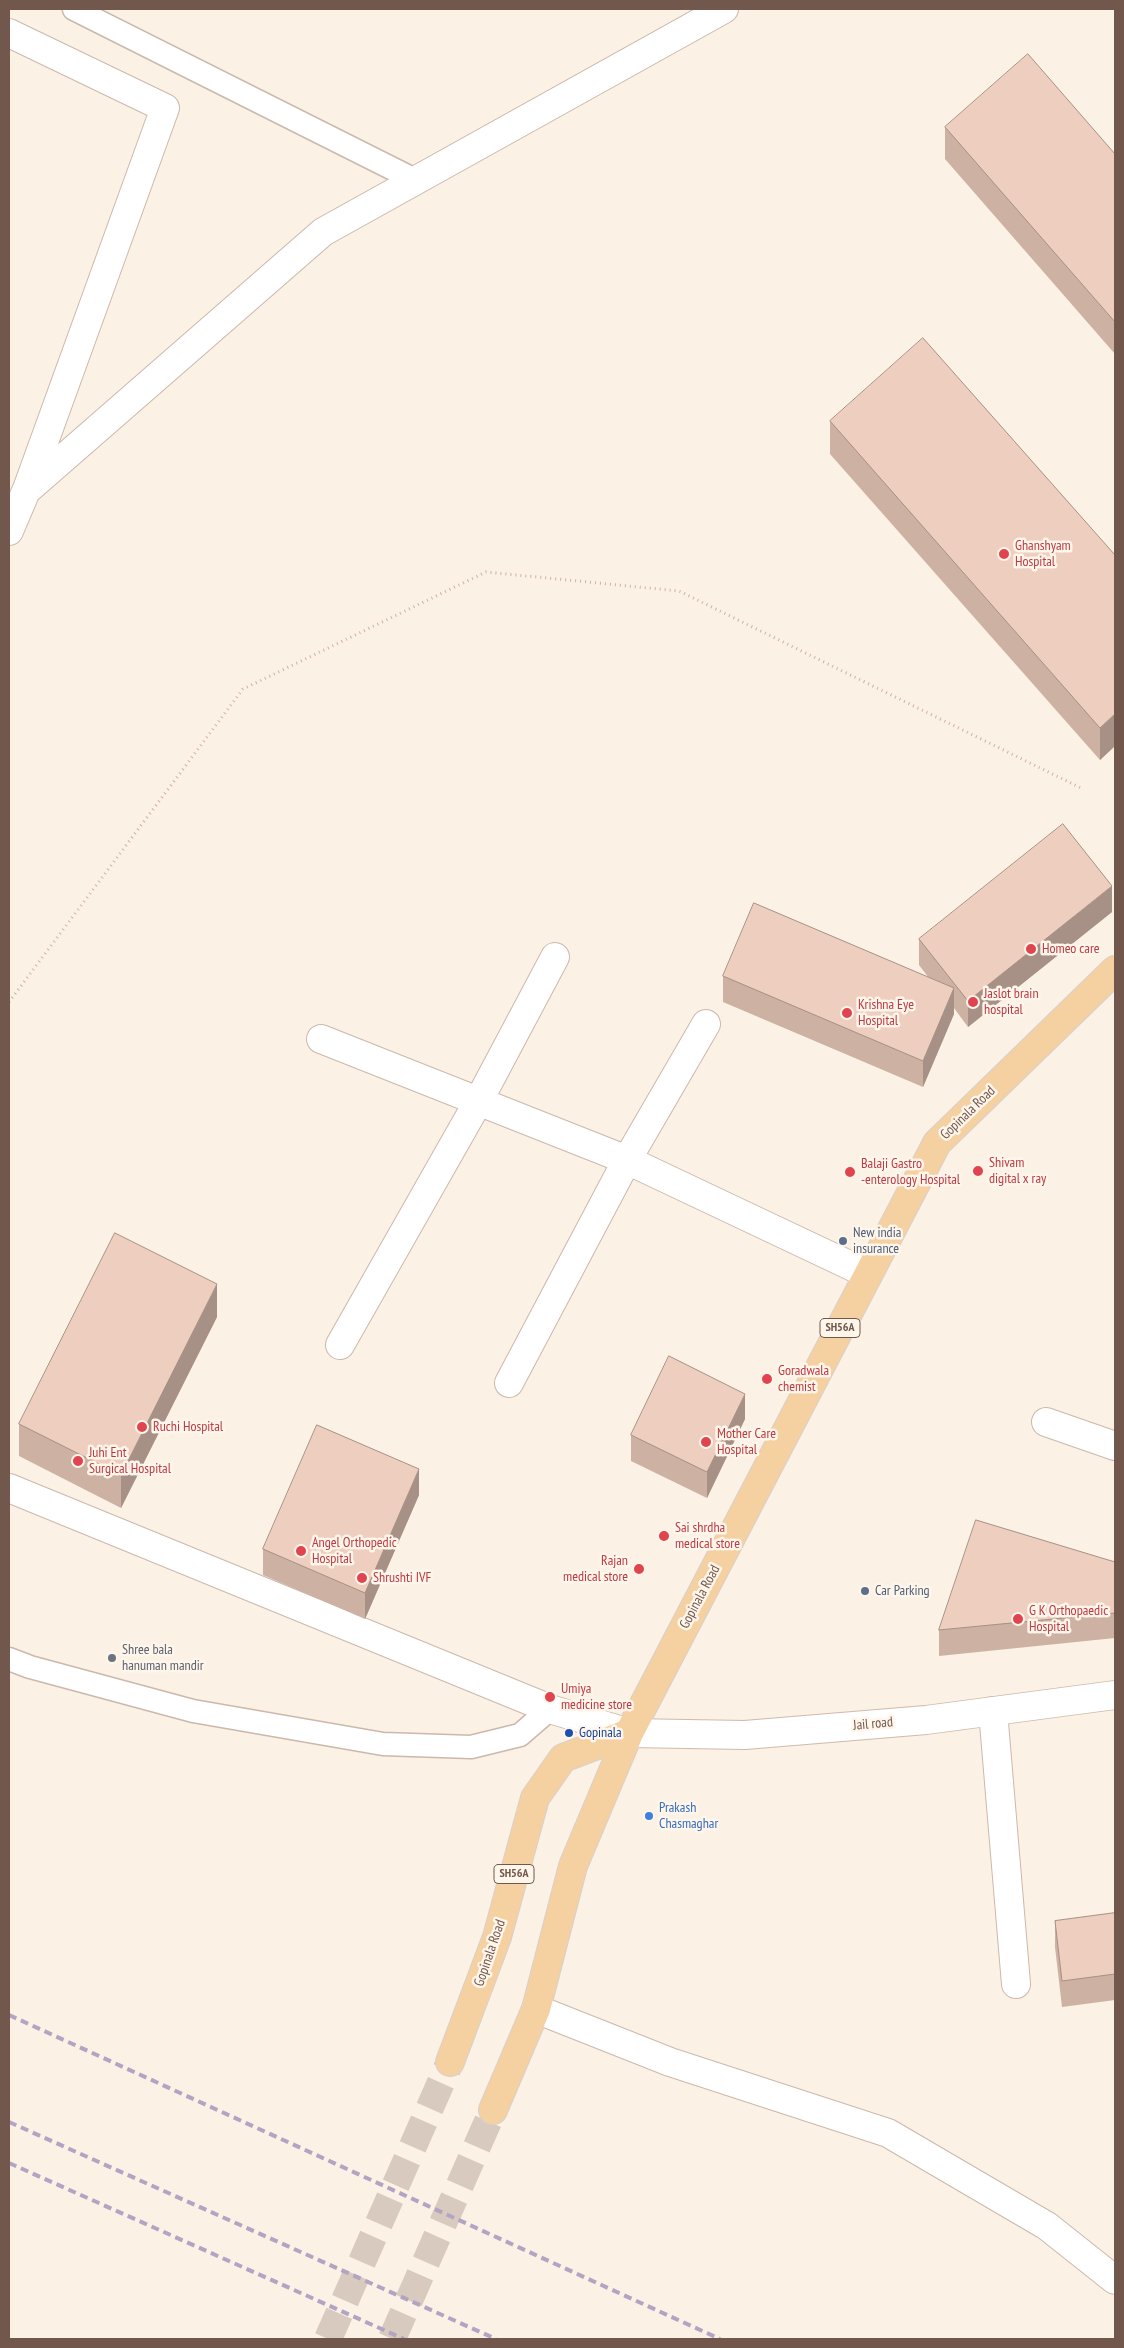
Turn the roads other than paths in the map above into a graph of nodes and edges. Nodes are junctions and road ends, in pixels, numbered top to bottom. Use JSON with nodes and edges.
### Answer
{"nodes":[{"id":1,"x":74,"y":9,"type":"edge"},
{"id":2,"x":724,"y":9,"type":"edge"},
{"id":3,"x":9,"y":33,"type":"edge"},
{"id":4,"x":415,"y":180,"type":"junction"},
{"id":5,"x":26,"y":491,"type":"junction"},
{"id":6,"x":9,"y":532,"type":"edge"},
{"id":7,"x":555,"y":957,"type":"dead end"},
{"id":8,"x":1115,"y":970,"type":"edge"},
{"id":9,"x":706,"y":1024,"type":"dead end"},
{"id":10,"x":321,"y":1039,"type":"dead end"},
{"id":11,"x":478,"y":1102,"type":"junction"},
{"id":12,"x":626,"y":1160,"type":"junction"},
{"id":13,"x":868,"y":1274,"type":"junction"},
{"id":14,"x":340,"y":1345,"type":"dead end"},
{"id":15,"x":509,"y":1383,"type":"dead end"},
{"id":16,"x":1046,"y":1422,"type":"dead end"},
{"id":17,"x":1115,"y":1446,"type":"edge"},
{"id":18,"x":9,"y":1488,"type":"edge"},
{"id":19,"x":9,"y":1659,"type":"edge"},
{"id":20,"x":1115,"y":1695,"type":"edge"},
{"id":21,"x":550,"y":1709,"type":"junction"},
{"id":22,"x":992,"y":1711,"type":"junction"},
{"id":23,"x":629,"y":1733,"type":"junction"},
{"id":24,"x":1016,"y":1984,"type":"dead end"},
{"id":25,"x":536,"y":2009,"type":"junction"},
{"id":26,"x":450,"y":2062,"type":"tunnel mouth"},
{"id":27,"x":493,"y":2110,"type":"tunnel mouth"},
{"id":28,"x":1115,"y":2280,"type":"edge"}],
"edges":[{"from":1,"to":4,"type":"lane"},
{"from":2,"to":4,"type":"street"},
{"from":3,"to":5,"type":"street"},
{"from":4,"to":5,"type":"street"},
{"from":5,"to":6,"type":"street"},
{"from":7,"to":11,"type":"street"},
{"from":8,"to":13,"type":"main road","name":"Gopinala Road","number":"SH56A"},
{"from":9,"to":12,"type":"street"},
{"from":10,"to":11,"type":"street"},
{"from":11,"to":12,"type":"street"},
{"from":11,"to":14,"type":"street"},
{"from":12,"to":13,"type":"street"},
{"from":12,"to":15,"type":"street"},
{"from":13,"to":23,"type":"main road","name":"Gopinala Road","number":"SH56A"},
{"from":16,"to":17,"type":"street"},
{"from":18,"to":21,"type":"street","name":"Jail road"},
{"from":19,"to":21,"type":"lane"},
{"from":20,"to":22,"type":"street","name":"Jail road"},
{"from":21,"to":23,"type":"street","name":"Jail road"},
{"from":22,"to":23,"type":"street","name":"Jail road"},
{"from":22,"to":24,"type":"street"},
{"from":23,"to":25,"type":"main road"},
{"from":23,"to":26,"type":"main road","name":"Gopinala Road","number":"SH56A"},
{"from":25,"to":27,"type":"main road"},
{"from":25,"to":28,"type":"street"}]}
